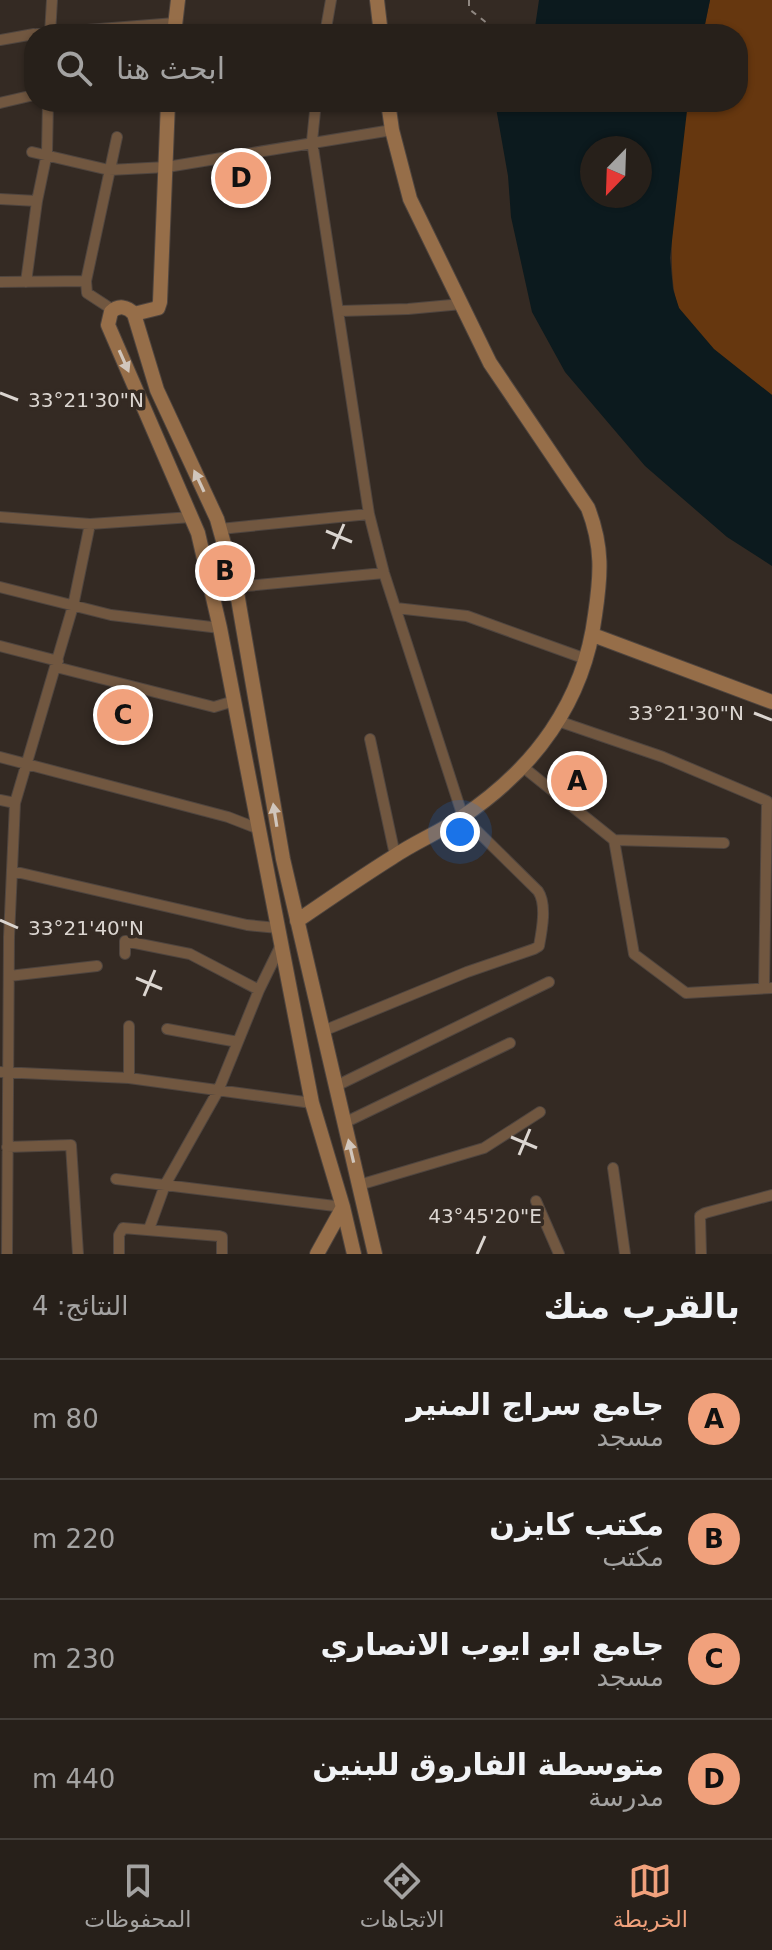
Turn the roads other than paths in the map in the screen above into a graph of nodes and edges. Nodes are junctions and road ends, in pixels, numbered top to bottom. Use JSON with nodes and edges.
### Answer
{"nodes":[{"id":1,"x":52,"y":0,"type":"edge"},
{"id":2,"x":178,"y":0,"type":"edge"},
{"id":3,"x":331,"y":0,"type":"edge"},
{"id":4,"x":377,"y":0,"type":"edge"},
{"id":5,"x":51,"y":24,"type":"edge"},
{"id":6,"x":175,"y":24,"type":"edge"},
{"id":7,"x":327,"y":24,"type":"edge"},
{"id":8,"x":380,"y":24,"type":"edge"},
{"id":9,"x":24,"y":36,"type":"edge"},
{"id":10,"x":0,"y":40,"type":"edge"},
{"id":11,"x":24,"y":97,"type":"edge"},
{"id":12,"x":0,"y":103,"type":"edge"},
{"id":13,"x":48,"y":112,"type":"edge"},
{"id":14,"x":168,"y":112,"type":"edge"},
{"id":15,"x":315,"y":112,"type":"edge"},
{"id":16,"x":389,"y":112,"type":"edge"},
{"id":17,"x":392,"y":130,"type":"junction"},
{"id":18,"x":117,"y":137,"type":"dead end"},
{"id":19,"x":312,"y":141,"type":"junction"},
{"id":20,"x":32,"y":152,"type":"dead end"},
{"id":21,"x":47,"y":153,"type":"junction"},
{"id":22,"x":167,"y":167,"type":"junction"},
{"id":23,"x":109,"y":170,"type":"junction"},
{"id":24,"x":0,"y":199,"type":"edge"},
{"id":25,"x":37,"y":201,"type":"junction"},
{"id":26,"x":86,"y":281,"type":"junction"},
{"id":27,"x":0,"y":282,"type":"edge"},
{"id":28,"x":26,"y":282,"type":"junction"},
{"id":29,"x":462,"y":304,"type":"junction"},
{"id":30,"x":113,"y":310,"type":"junction"},
{"id":31,"x":340,"y":311,"type":"junction"},
{"id":32,"x":134,"y":314,"type":"junction"},
{"id":33,"x":369,"y":514,"type":"junction"},
{"id":34,"x":0,"y":517,"type":"edge"},
{"id":35,"x":192,"y":517,"type":"junction"},
{"id":36,"x":90,"y":524,"type":"junction"},
{"id":37,"x":220,"y":529,"type":"junction"},
{"id":38,"x":384,"y":573,"type":"junction"},
{"id":39,"x":0,"y":587,"type":"edge"},
{"id":40,"x":236,"y":587,"type":"junction"},
{"id":41,"x":73,"y":606,"type":"junction"},
{"id":42,"x":396,"y":608,"type":"junction"},
{"id":43,"x":220,"y":628,"type":"junction"},
{"id":44,"x":593,"y":635,"type":"junction"},
{"id":45,"x":0,"y":646,"type":"edge"},
{"id":46,"x":586,"y":659,"type":"junction"},
{"id":47,"x":57,"y":664,"type":"junction"},
{"id":48,"x":234,"y":701,"type":"junction"},
{"id":49,"x":772,"y":702,"type":"edge"},
{"id":50,"x":558,"y":721,"type":"junction"},
{"id":51,"x":370,"y":739,"type":"dead end"},
{"id":52,"x":0,"y":757,"type":"edge"},
{"id":53,"x":28,"y":766,"type":"junction"},
{"id":54,"x":523,"y":767,"type":"junction"},
{"id":55,"x":0,"y":800,"type":"edge"},
{"id":56,"x":15,"y":803,"type":"junction"},
{"id":57,"x":463,"y":817,"type":"junction"},
{"id":58,"x":259,"y":829,"type":"junction"},
{"id":59,"x":614,"y":840,"type":"junction"},
{"id":60,"x":724,"y":843,"type":"dead end"},
{"id":61,"x":395,"y":855,"type":"junction"},
{"id":62,"x":283,"y":859,"type":"junction"},
{"id":63,"x":265,"y":862,"type":"junction"},
{"id":64,"x":12,"y":871,"type":"junction"},
{"id":65,"x":297,"y":921,"type":"junction"},
{"id":66,"x":278,"y":928,"type":"junction"},
{"id":67,"x":4,"y":937,"type":"edge"},
{"id":68,"x":282,"y":944,"type":"junction"},
{"id":69,"x":125,"y":954,"type":"dead end"},
{"id":70,"x":97,"y":966,"type":"dead end"},
{"id":71,"x":9,"y":976,"type":"junction"},
{"id":72,"x":549,"y":982,"type":"dead end"},
{"id":73,"x":768,"y":988,"type":"edge"},
{"id":74,"x":259,"y":990,"type":"junction"},
{"id":75,"x":129,"y":1026,"type":"dead end"},
{"id":76,"x":167,"y":1029,"type":"dead end"},
{"id":77,"x":323,"y":1031,"type":"junction"},
{"id":78,"x":238,"y":1042,"type":"junction"},
{"id":79,"x":510,"y":1043,"type":"dead end"},
{"id":80,"x":4,"y":1072,"type":"edge"},
{"id":81,"x":129,"y":1078,"type":"junction"},
{"id":82,"x":336,"y":1086,"type":"junction"},
{"id":83,"x":218,"y":1091,"type":"junction"},
{"id":84,"x":312,"y":1103,"type":"junction"},
{"id":85,"x":540,"y":1112,"type":"dead end"},
{"id":86,"x":344,"y":1123,"type":"junction"},
{"id":87,"x":7,"y":1147,"type":"junction"},
{"id":88,"x":613,"y":1168,"type":"dead end"},
{"id":89,"x":116,"y":1179,"type":"dead end"},
{"id":90,"x":165,"y":1185,"type":"junction"},
{"id":91,"x":359,"y":1185,"type":"junction"},
{"id":92,"x":772,"y":1195,"type":"edge"},
{"id":93,"x":536,"y":1201,"type":"dead end"},
{"id":94,"x":343,"y":1207,"type":"junction"},
{"id":95,"x":149,"y":1229,"type":"junction"},
{"id":96,"x":7,"y":1254,"type":"edge"},
{"id":97,"x":78,"y":1254,"type":"edge"},
{"id":98,"x":119,"y":1254,"type":"edge"},
{"id":99,"x":222,"y":1254,"type":"edge"},
{"id":100,"x":317,"y":1254,"type":"edge"},
{"id":101,"x":354,"y":1254,"type":"edge"},
{"id":102,"x":375,"y":1254,"type":"edge"},
{"id":103,"x":559,"y":1254,"type":"edge"},
{"id":104,"x":625,"y":1254,"type":"edge"},
{"id":105,"x":701,"y":1254,"type":"edge"}],
"edges":[{"from":1,"to":5,"type":"street"},
{"from":2,"to":6,"type":"street"},
{"from":3,"to":7,"type":"street"},
{"from":4,"to":8,"type":"street"},
{"from":9,"to":10,"type":"street"},
{"from":11,"to":12,"type":"street"},
{"from":13,"to":21,"type":"street"},
{"from":14,"to":22,"type":"street"},
{"from":15,"to":19,"type":"street"},
{"from":16,"to":17,"type":"street"},
{"from":17,"to":19,"type":"street"},
{"from":17,"to":29,"type":"street"},
{"from":18,"to":23,"type":"street"},
{"from":19,"to":22,"type":"street"},
{"from":19,"to":31,"type":"street"},
{"from":20,"to":21,"type":"street"},
{"from":21,"to":23,"type":"street"},
{"from":21,"to":25,"type":"street"},
{"from":22,"to":23,"type":"street"},
{"from":22,"to":32,"type":"street"},
{"from":23,"to":26,"type":"street"},
{"from":24,"to":25,"type":"street"},
{"from":25,"to":28,"type":"street"},
{"from":26,"to":28,"type":"street"},
{"from":26,"to":30,"type":"street"},
{"from":27,"to":28,"type":"street"},
{"from":29,"to":31,"type":"street"},
{"from":29,"to":44,"type":"street"},
{"from":30,"to":32,"type":"street"},
{"from":30,"to":35,"type":"street","one_way":true},
{"from":31,"to":33,"type":"street"},
{"from":37,"to":32,"type":"street","one_way":true},
{"from":33,"to":37,"type":"street"},
{"from":33,"to":38,"type":"street"},
{"from":34,"to":36,"type":"street"},
{"from":35,"to":36,"type":"street"},
{"from":35,"to":43,"type":"street"},
{"from":36,"to":41,"type":"street"},
{"from":37,"to":40,"type":"street"},
{"from":38,"to":40,"type":"street"},
{"from":38,"to":42,"type":"street"},
{"from":39,"to":41,"type":"street"},
{"from":62,"to":40,"type":"street","one_way":true},
{"from":41,"to":43,"type":"street"},
{"from":41,"to":47,"type":"street"},
{"from":42,"to":46,"type":"street"},
{"from":42,"to":57,"type":"street"},
{"from":43,"to":48,"type":"street"},
{"from":44,"to":46,"type":"street"},
{"from":44,"to":49,"type":"street"},
{"from":45,"to":47,"type":"street"},
{"from":46,"to":50,"type":"street"},
{"from":47,"to":48,"type":"street"},
{"from":47,"to":53,"type":"street"},
{"from":48,"to":58,"type":"street"},
{"from":50,"to":54,"type":"street"},
{"from":50,"to":73,"type":"street"},
{"from":51,"to":61,"type":"street"},
{"from":52,"to":53,"type":"street"},
{"from":53,"to":56,"type":"street"},
{"from":53,"to":58,"type":"street"},
{"from":54,"to":57,"type":"street"},
{"from":54,"to":59,"type":"street"},
{"from":55,"to":56,"type":"street"},
{"from":56,"to":64,"type":"street"},
{"from":57,"to":61,"type":"street"},
{"from":57,"to":77,"type":"street"},
{"from":58,"to":63,"type":"street"},
{"from":59,"to":60,"type":"street"},
{"from":59,"to":73,"type":"street"},
{"from":61,"to":65,"type":"street"},
{"from":62,"to":63,"type":"street"},
{"from":62,"to":65,"type":"street"},
{"from":63,"to":66,"type":"street"},
{"from":64,"to":66,"type":"street"},
{"from":64,"to":67,"type":"street"},
{"from":65,"to":77,"type":"street"},
{"from":66,"to":68,"type":"street"},
{"from":67,"to":71,"type":"street"},
{"from":68,"to":74,"type":"street"},
{"from":68,"to":84,"type":"street"},
{"from":69,"to":74,"type":"street"},
{"from":70,"to":71,"type":"street"},
{"from":71,"to":80,"type":"street"},
{"from":72,"to":82,"type":"street"},
{"from":74,"to":78,"type":"street"},
{"from":75,"to":81,"type":"street"},
{"from":76,"to":78,"type":"street"},
{"from":77,"to":82,"type":"street"},
{"from":78,"to":83,"type":"street"},
{"from":79,"to":86,"type":"street"},
{"from":80,"to":81,"type":"street"},
{"from":80,"to":87,"type":"street"},
{"from":81,"to":83,"type":"street"},
{"from":82,"to":86,"type":"street"},
{"from":83,"to":84,"type":"street"},
{"from":83,"to":90,"type":"street"},
{"from":84,"to":94,"type":"street"},
{"from":85,"to":91,"type":"street"},
{"from":91,"to":86,"type":"street","one_way":true},
{"from":87,"to":96,"type":"street"},
{"from":87,"to":97,"type":"street"},
{"from":88,"to":104,"type":"street"},
{"from":89,"to":90,"type":"street"},
{"from":90,"to":94,"type":"street"},
{"from":90,"to":95,"type":"street"},
{"from":91,"to":102,"type":"street"},
{"from":92,"to":105,"type":"street"},
{"from":93,"to":103,"type":"street"},
{"from":94,"to":100,"type":"street"},
{"from":94,"to":101,"type":"street"},
{"from":95,"to":98,"type":"street"},
{"from":95,"to":99,"type":"street"}]}
